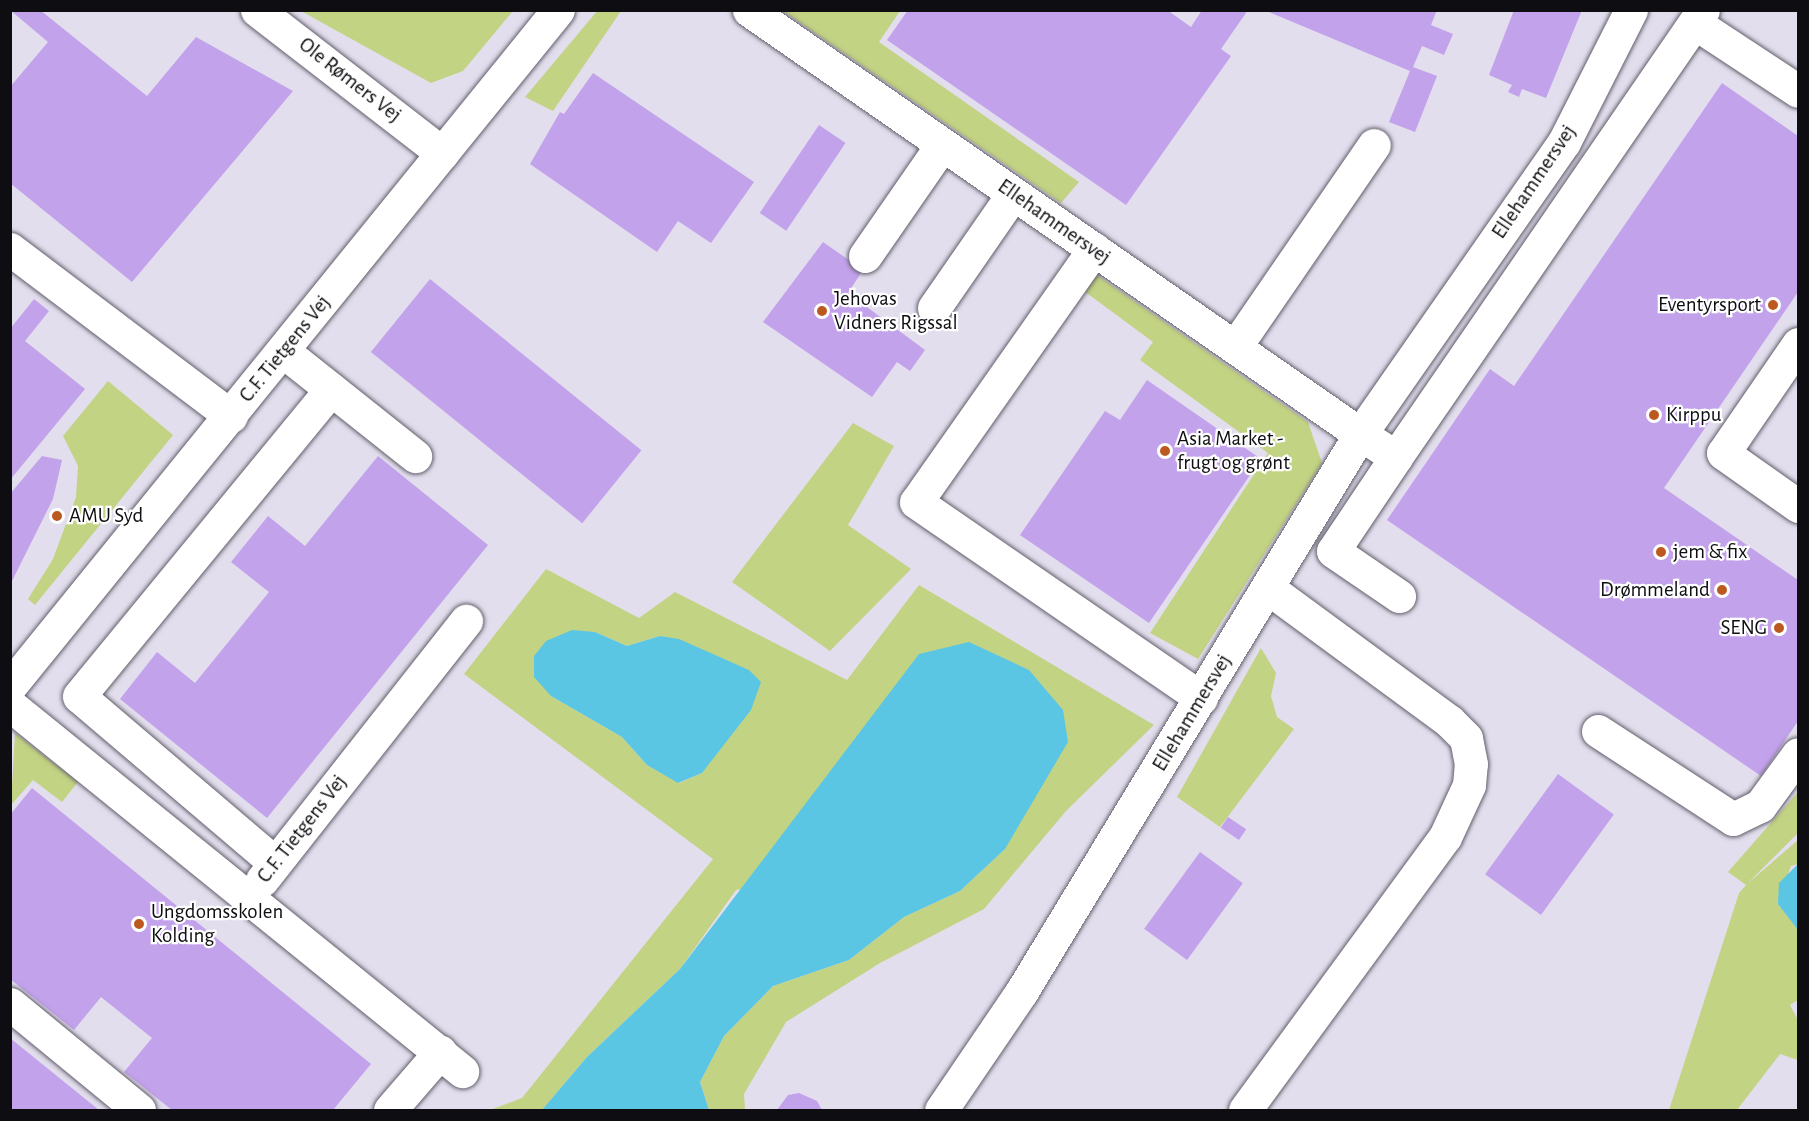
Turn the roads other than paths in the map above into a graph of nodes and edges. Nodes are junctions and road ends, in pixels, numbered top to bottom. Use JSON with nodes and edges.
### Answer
{"nodes":[{"id":1,"x":257,"y":10,"type":"edge"},
{"id":2,"x":558,"y":10,"type":"edge"},
{"id":3,"x":749,"y":10,"type":"edge"},
{"id":4,"x":1631,"y":10,"type":"edge"},
{"id":5,"x":1699,"y":17,"type":"edge"},
{"id":6,"x":1798,"y":91,"type":"edge"},
{"id":7,"x":942,"y":145,"type":"junction"},
{"id":8,"x":1374,"y":145,"type":"dead end"},
{"id":9,"x":442,"y":153,"type":"junction"},
{"id":10,"x":1013,"y":194,"type":"junction"},
{"id":11,"x":10,"y":249,"type":"edge"},
{"id":12,"x":1094,"y":249,"type":"junction"},
{"id":13,"x":865,"y":256,"type":"dead end"},
{"id":14,"x":934,"y":308,"type":"dead end"},
{"id":15,"x":1798,"y":344,"type":"edge"},
{"id":16,"x":1235,"y":347,"type":"junction"},
{"id":17,"x":283,"y":351,"type":"junction"},
{"id":18,"x":331,"y":389,"type":"junction"},
{"id":19,"x":231,"y":416,"type":"junction"},
{"id":20,"x":1360,"y":434,"type":"junction"},
{"id":21,"x":415,"y":456,"type":"dead end"},
{"id":22,"x":1396,"y":457,"type":"junction"},
{"id":23,"x":1798,"y":506,"type":"edge"},
{"id":24,"x":1268,"y":588,"type":"junction"},
{"id":25,"x":1399,"y":596,"type":"dead end"},
{"id":26,"x":466,"y":621,"type":"dead end"},
{"id":27,"x":10,"y":686,"type":"edge"},
{"id":28,"x":1201,"y":698,"type":"junction"},
{"id":29,"x":10,"y":705,"type":"edge"},
{"id":30,"x":1598,"y":730,"type":"dead end"},
{"id":31,"x":1798,"y":754,"type":"edge"},
{"id":32,"x":275,"y":863,"type":"junction"},
{"id":33,"x":250,"y":895,"type":"junction"},
{"id":34,"x":10,"y":1004,"type":"edge"},
{"id":35,"x":139,"y":1110,"type":"edge"},
{"id":36,"x":390,"y":1110,"type":"edge"},
{"id":37,"x":941,"y":1110,"type":"edge"},
{"id":38,"x":1245,"y":1110,"type":"edge"}],
"edges":[{"from":1,"to":9,"type":"street","name":"Ole Rømers Vej"},
{"from":2,"to":9,"type":"street","name":"C.F. Tietgens Vej"},
{"from":3,"to":7,"type":"street","name":"Ellehammersvej"},
{"from":4,"to":20,"type":"street","name":"Ellehammersvej"},
{"from":5,"to":6,"type":"street"},
{"from":5,"to":22,"type":"street"},
{"from":7,"to":10,"type":"street","name":"Ellehammersvej"},
{"from":7,"to":13,"type":"street"},
{"from":8,"to":16,"type":"street"},
{"from":9,"to":17,"type":"street","name":"C.F. Tietgens Vej"},
{"from":10,"to":12,"type":"street","name":"Ellehammersvej"},
{"from":10,"to":14,"type":"street"},
{"from":11,"to":19,"type":"street"},
{"from":12,"to":16,"type":"street","name":"Ellehammersvej"},
{"from":12,"to":28,"type":"street"},
{"from":15,"to":23,"type":"street"},
{"from":16,"to":20,"type":"street","name":"Ellehammersvej"},
{"from":17,"to":18,"type":"street"},
{"from":17,"to":19,"type":"street","name":"C.F. Tietgens Vej"},
{"from":18,"to":21,"type":"street"},
{"from":18,"to":32,"type":"street"},
{"from":19,"to":27,"type":"street","name":"C.F. Tietgens Vej"},
{"from":20,"to":22,"type":"street"},
{"from":20,"to":24,"type":"street","name":"Ellehammersvej"},
{"from":22,"to":25,"type":"street"},
{"from":24,"to":28,"type":"street","name":"Ellehammersvej"},
{"from":24,"to":38,"type":"street"},
{"from":26,"to":32,"type":"street","name":"C.F. Tietgens Vej"},
{"from":28,"to":37,"type":"street","name":"Ellehammersvej"},
{"from":29,"to":33,"type":"street","name":"C.F. Tietgens Vej"},
{"from":30,"to":31,"type":"street"},
{"from":32,"to":33,"type":"street","name":"C.F. Tietgens Vej"},
{"from":33,"to":36,"type":"street","name":"C.F. Tietgens Vej"},
{"from":34,"to":35,"type":"street"}]}
